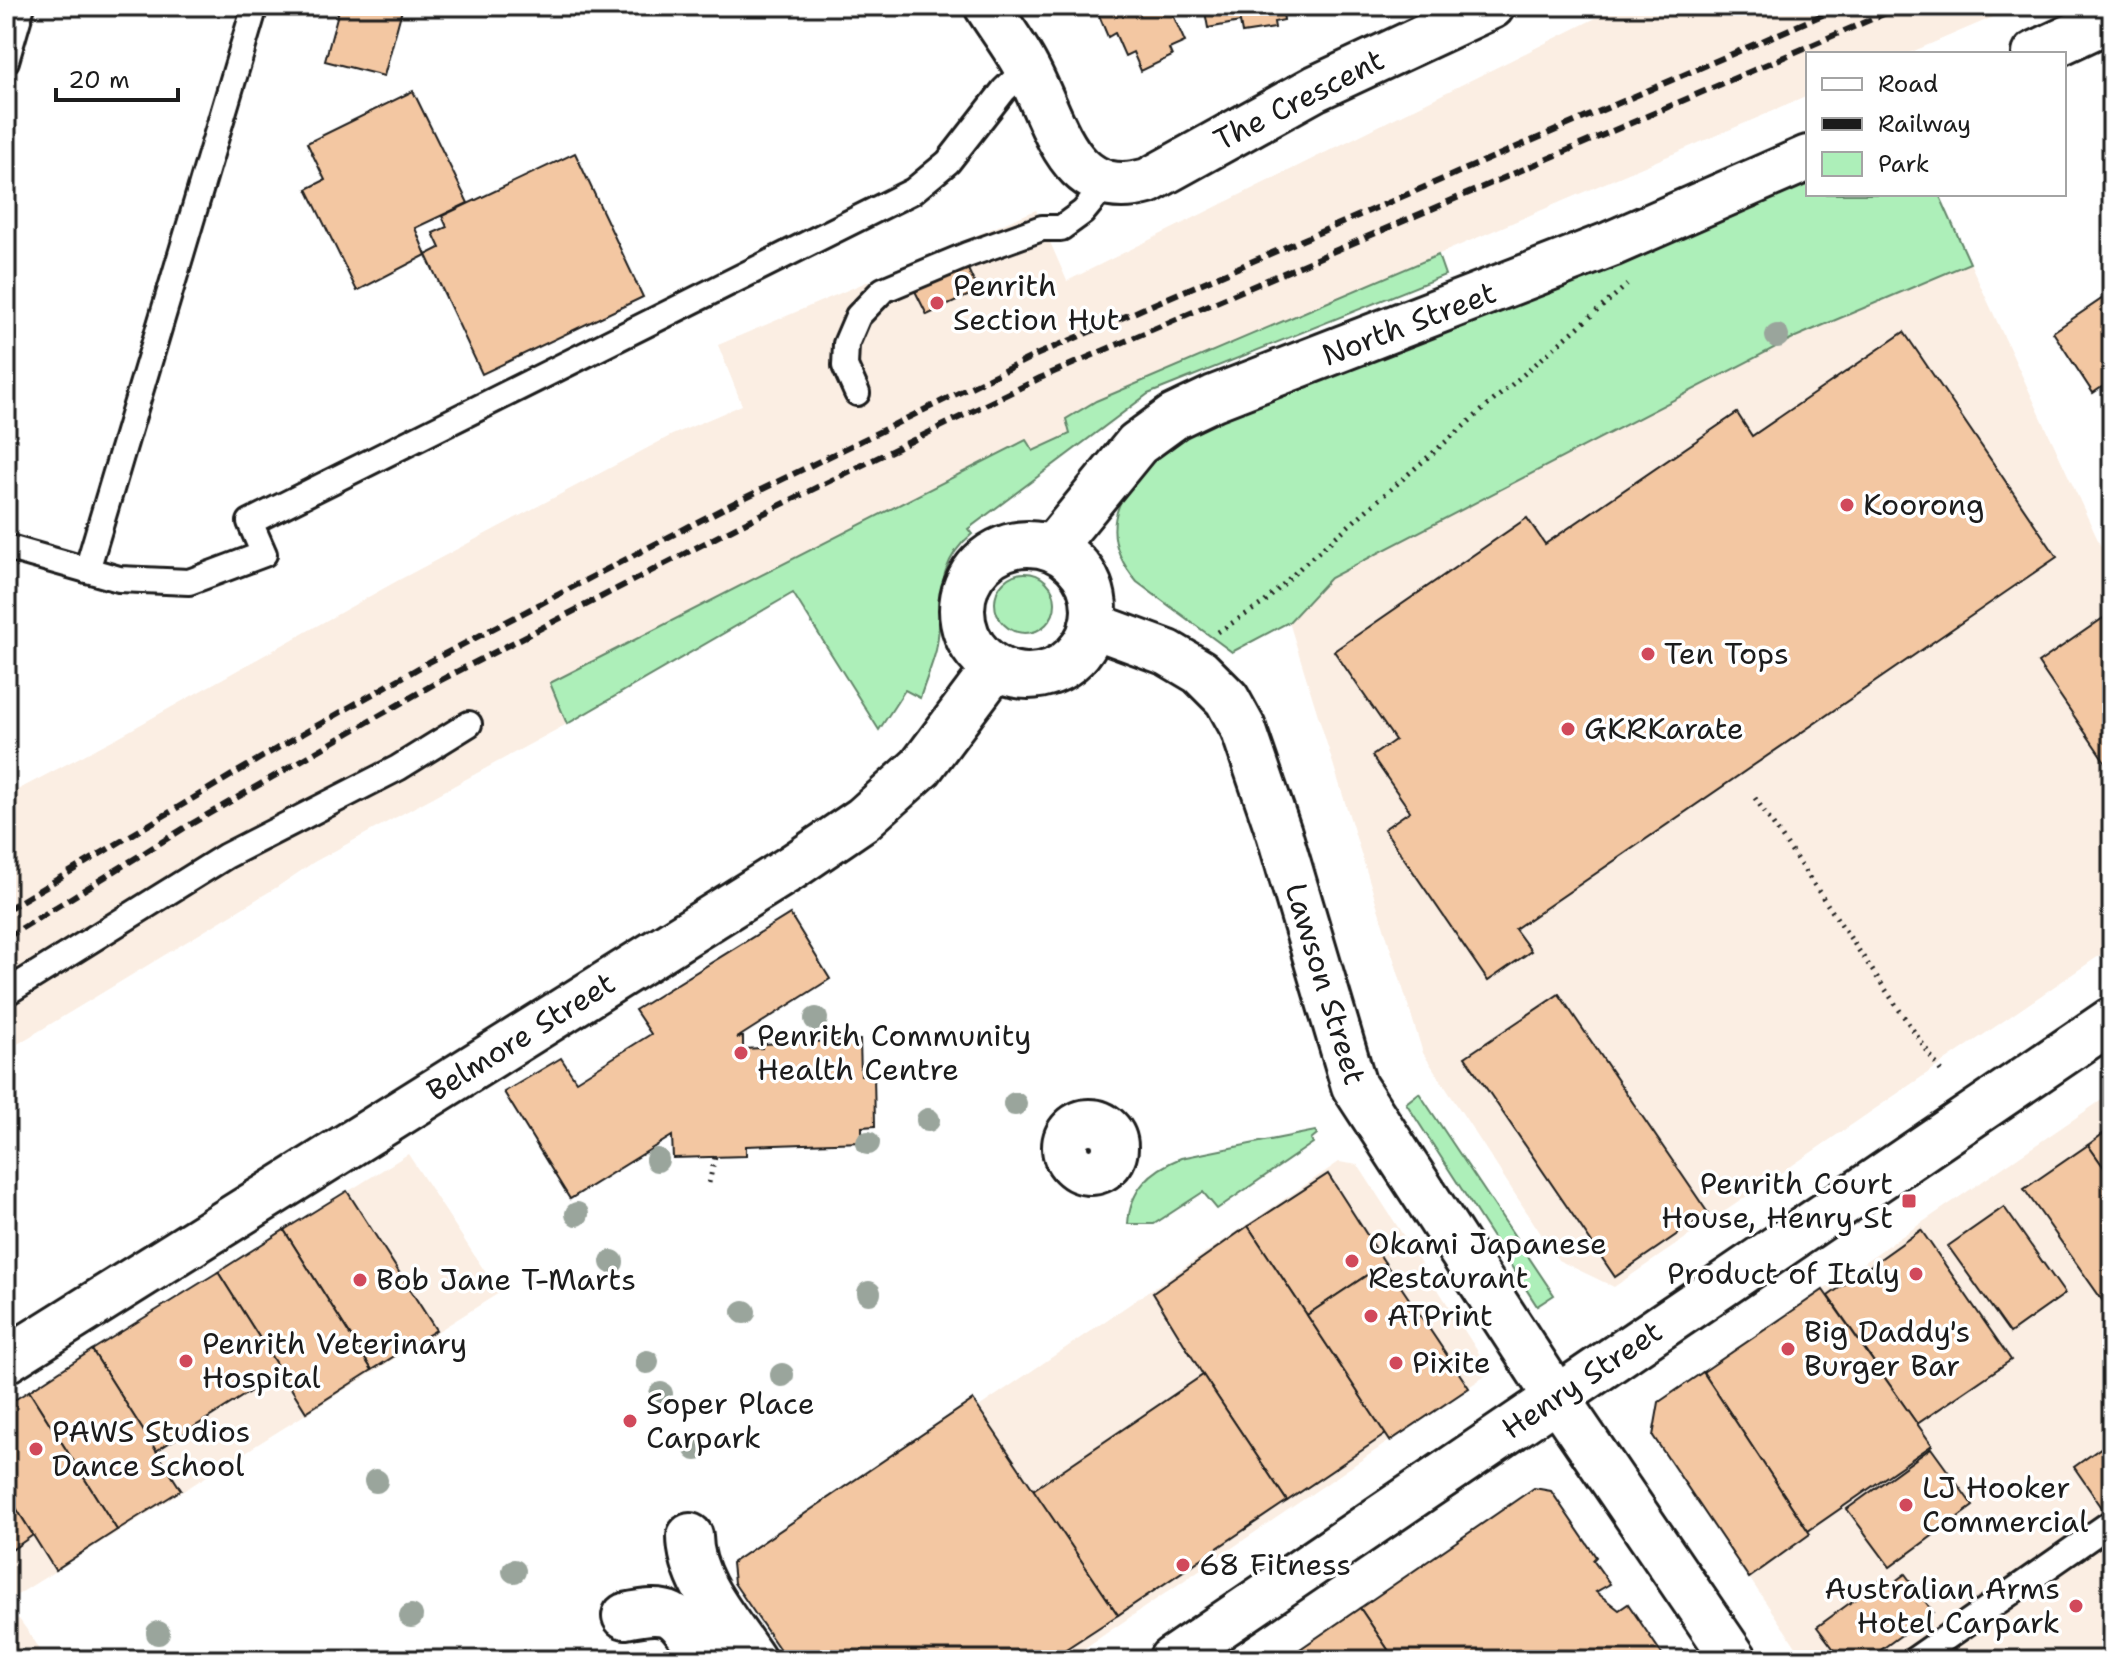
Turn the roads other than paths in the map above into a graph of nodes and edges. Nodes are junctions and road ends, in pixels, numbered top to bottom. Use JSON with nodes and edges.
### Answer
{"nodes":[{"id":1,"x":22,"y":6,"type":"edge"},
{"id":2,"x":255,"y":6,"type":"edge"},
{"id":3,"x":987,"y":6,"type":"edge"},
{"id":4,"x":1010,"y":6,"type":"edge"},
{"id":5,"x":1492,"y":6,"type":"edge"},
{"id":6,"x":2112,"y":18,"type":"edge"},
{"id":7,"x":2039,"y":52,"type":"edge"},
{"id":8,"x":6,"y":61,"type":"edge"},
{"id":9,"x":1027,"y":68,"type":"junction"},
{"id":10,"x":1806,"y":159,"type":"edge"},
{"id":11,"x":1106,"y":184,"type":"junction"},
{"id":12,"x":857,"y":393,"type":"dead end"},
{"id":13,"x":6,"y":547,"type":"edge"},
{"id":14,"x":1052,"y":548,"type":"junction"},
{"id":15,"x":87,"y":570,"type":"junction"},
{"id":16,"x":1092,"y":625,"type":"junction"},
{"id":17,"x":995,"y":668,"type":"junction"},
{"id":18,"x":469,"y":724,"type":"dead end"},
{"id":19,"x":6,"y":993,"type":"edge"},
{"id":20,"x":2112,"y":1020,"type":"edge"},
{"id":21,"x":6,"y":1360,"type":"edge"},
{"id":22,"x":1556,"y":1397,"type":"junction"},
{"id":23,"x":2112,"y":1522,"type":"edge"},
{"id":24,"x":690,"y":1536,"type":"dead end"},
{"id":25,"x":625,"y":1616,"type":"dead end"},
{"id":26,"x":706,"y":1660,"type":"edge"},
{"id":27,"x":753,"y":1660,"type":"edge"},
{"id":28,"x":1171,"y":1660,"type":"edge"},
{"id":29,"x":1735,"y":1660,"type":"edge"},
{"id":30,"x":1914,"y":1660,"type":"edge"}],
"edges":[{"from":1,"to":8,"type":"lane"},
{"from":2,"to":15,"type":"lane"},
{"from":3,"to":9,"type":"main road"},
{"from":4,"to":9,"type":"main road"},
{"from":5,"to":11,"type":"main road","name":"The Crescent"},
{"from":6,"to":7,"type":"main road"},
{"from":9,"to":11,"type":"main road"},
{"from":9,"to":15,"type":"lane"},
{"from":10,"to":14,"type":"main road","name":"North Street"},
{"from":11,"to":12,"type":"lane"},
{"from":13,"to":15,"type":"lane"},
{"from":14,"to":16,"type":"main road"},
{"from":14,"to":17,"type":"main road"},
{"from":16,"to":17,"type":"main road"},
{"from":16,"to":22,"type":"main road","name":"Lawson Street"},
{"from":17,"to":21,"type":"main road","name":"Belmore Street"},
{"from":18,"to":19,"type":"lane"},
{"from":20,"to":22,"type":"main road","name":"Henry Street"},
{"from":22,"to":28,"type":"main road","name":"Henry Street"},
{"from":22,"to":29,"type":"main road","name":"Lawson Street"},
{"from":23,"to":30,"type":"lane"},
{"from":24,"to":27,"type":"main road"},
{"from":25,"to":26,"type":"main road"}]}
